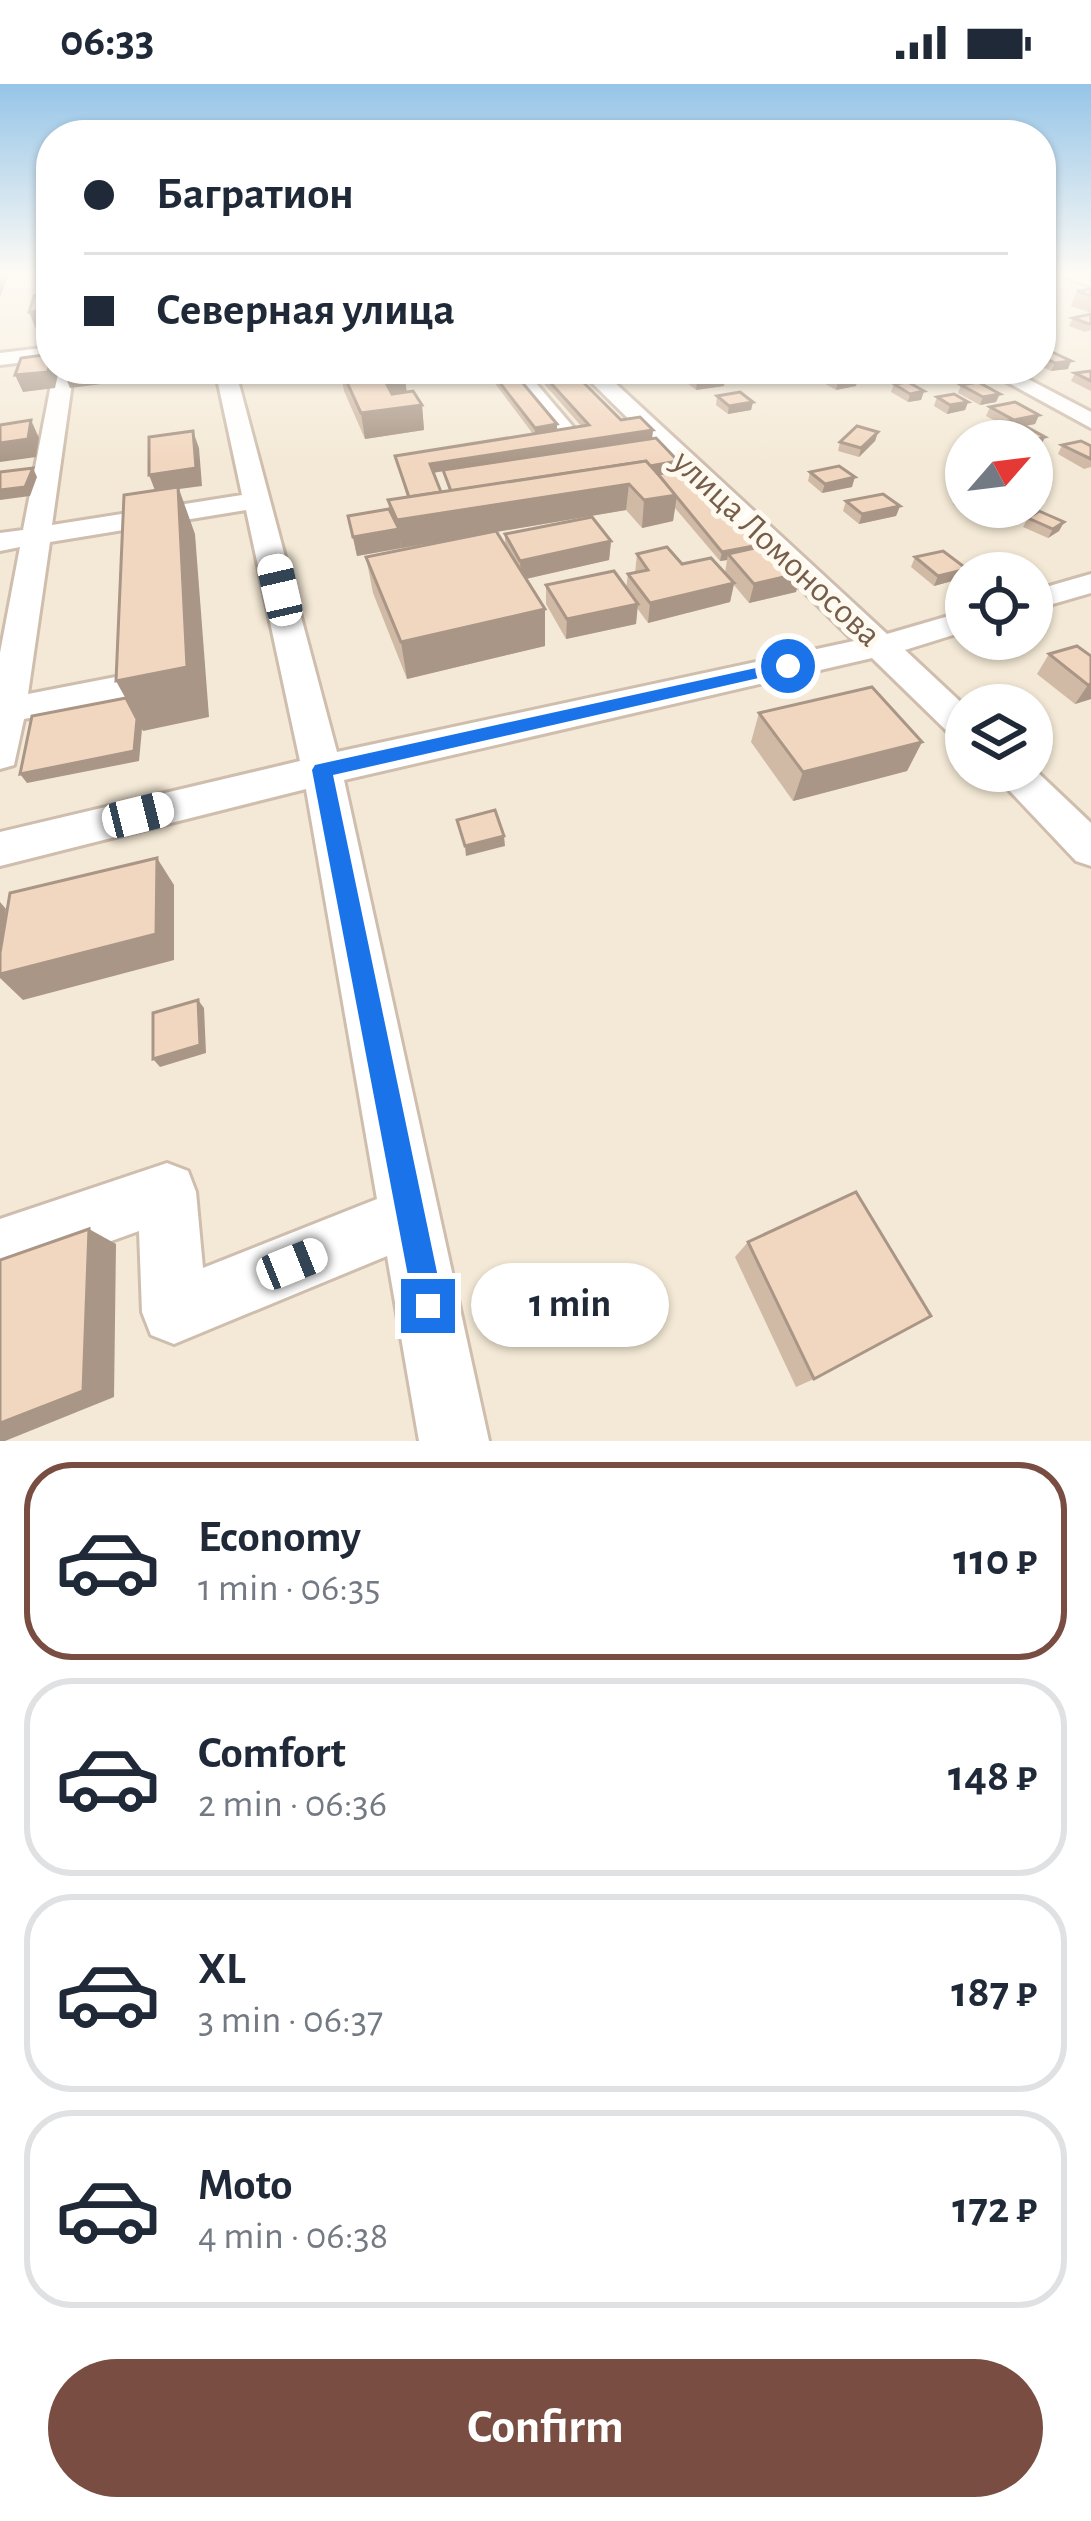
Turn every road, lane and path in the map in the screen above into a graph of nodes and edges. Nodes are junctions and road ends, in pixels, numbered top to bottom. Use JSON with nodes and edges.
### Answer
{"nodes":[{"id":1,"x":36,"y":355,"type":"edge"},
{"id":2,"x":0,"y":359,"type":"edge"},
{"id":3,"x":62,"y":384,"type":"edge"},
{"id":4,"x":229,"y":384,"type":"edge"},
{"id":5,"x":525,"y":384,"type":"edge"},
{"id":6,"x":603,"y":384,"type":"edge"},
{"id":7,"x":1021,"y":384,"type":"edge"},
{"id":8,"x":1091,"y":421,"type":"edge"},
{"id":9,"x":567,"y":434,"type":"edge"},
{"id":10,"x":259,"y":500,"type":"junction"},
{"id":11,"x":38,"y":536,"type":"junction"},
{"id":12,"x":0,"y":542,"type":"edge"},
{"id":13,"x":1091,"y":583,"type":"edge"},
{"id":14,"x":1053,"y":595,"type":"edge"},
{"id":15,"x":14,"y":596,"type":"edge"},
{"id":16,"x":945,"y":626,"type":"edge"},
{"id":17,"x":881,"y":645,"type":"junction"},
{"id":18,"x":126,"y":687,"type":"edge"},
{"id":19,"x":7,"y":690,"type":"edge"},
{"id":20,"x":945,"y":707,"type":"edge"},
{"id":21,"x":0,"y":755,"type":"edge"},
{"id":22,"x":322,"y":770,"type":"junction"},
{"id":23,"x":1032,"y":792,"type":"edge"},
{"id":24,"x":0,"y":849,"type":"edge"},
{"id":25,"x":1091,"y":849,"type":"edge"},
{"id":26,"x":410,"y":1216,"type":"junction"},
{"id":27,"x":0,"y":1250,"type":"edge"},
{"id":28,"x":454,"y":1441,"type":"edge"}],
"edges":[{"from":1,"to":2,"type":"street"},
{"from":3,"to":11,"type":"street"},
{"from":4,"to":10,"type":"street"},
{"from":5,"to":9,"type":"street"},
{"from":6,"to":17,"type":"street","name":"улица Ломоносова"},
{"from":7,"to":8,"type":"street"},
{"from":10,"to":11,"type":"street"},
{"from":10,"to":22,"type":"street"},
{"from":11,"to":12,"type":"street"},
{"from":11,"to":15,"type":"street"},
{"from":13,"to":14,"type":"street"},
{"from":15,"to":19,"type":"street"},
{"from":16,"to":17,"type":"street"},
{"from":17,"to":20,"type":"street","name":"улица Ломоносова"},
{"from":17,"to":22,"type":"street"},
{"from":18,"to":19,"type":"street"},
{"from":19,"to":21,"type":"street"},
{"from":22,"to":24,"type":"street"},
{"from":22,"to":26,"type":"street"},
{"from":23,"to":25,"type":"street"},
{"from":26,"to":27,"type":"street"},
{"from":26,"to":28,"type":"street"}]}
